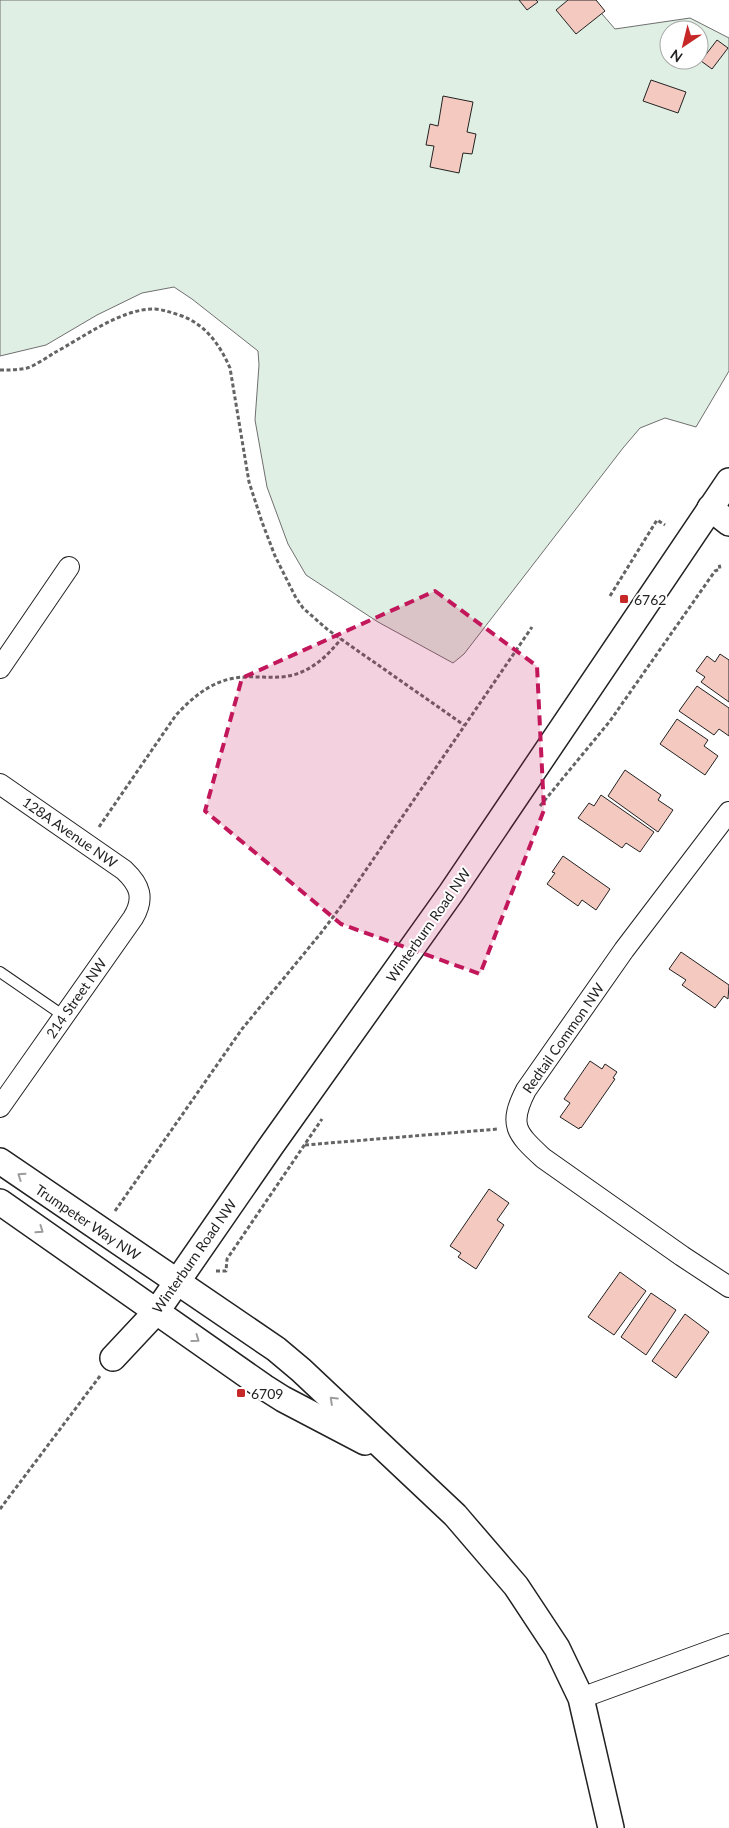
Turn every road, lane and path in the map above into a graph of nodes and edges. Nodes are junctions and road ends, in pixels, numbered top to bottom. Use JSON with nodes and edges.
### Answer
{"nodes":[{"id":1,"x":0,"y":370,"type":"edge"},
{"id":2,"x":729,"y":480,"type":"edge"},
{"id":3,"x":720,"y":516,"type":"edge"},
{"id":4,"x":665,"y":525,"type":"dead end"},
{"id":5,"x":69,"y":567,"type":"dead end"},
{"id":6,"x":610,"y":596,"type":"dead end"},
{"id":7,"x":532,"y":627,"type":"dead end"},
{"id":8,"x":341,"y":639,"type":"junction"},
{"id":9,"x":0,"y":668,"type":"edge"},
{"id":10,"x":464,"y":725,"type":"junction"},
{"id":11,"x":0,"y":784,"type":"edge"},
{"id":12,"x":729,"y":812,"type":"edge"},
{"id":13,"x":88,"y":844,"type":"junction"},
{"id":14,"x":137,"y":885,"type":"joint"},
{"id":15,"x":0,"y":972,"type":"edge"},
{"id":16,"x":64,"y":1016,"type":"junction"},
{"id":17,"x":0,"y":1107,"type":"edge"},
{"id":18,"x":516,"y":1128,"type":"junction"},
{"id":19,"x":304,"y":1145,"type":"dead end"},
{"id":20,"x":0,"y":1161,"type":"edge"},
{"id":21,"x":0,"y":1202,"type":"edge"},
{"id":22,"x":115,"y":1211,"type":"dead end"},
{"id":23,"x":177,"y":1282,"type":"junction"},
{"id":24,"x":729,"y":1287,"type":"edge"},
{"id":25,"x":157,"y":1310,"type":"junction"},
{"id":26,"x":113,"y":1358,"type":"joint"},
{"id":27,"x":394,"y":1457,"type":"junction"},
{"id":28,"x":0,"y":1509,"type":"edge"},
{"id":29,"x":729,"y":1644,"type":"edge"},
{"id":30,"x":581,"y":1698,"type":"junction"},
{"id":31,"x":610,"y":1828,"type":"edge"}],
"edges":[{"from":1,"to":8,"type":"path"},
{"from":2,"to":3,"type":"street","name":"Winterburn Road NW"},
{"from":3,"to":23,"type":"street","name":"Winterburn Road NW"},
{"from":4,"to":6,"type":"path"},
{"from":5,"to":9,"type":"street"},
{"from":7,"to":10,"type":"path"},
{"from":8,"to":10,"type":"path"},
{"from":8,"to":13,"type":"path"},
{"from":10,"to":22,"type":"path"},
{"from":11,"to":13,"type":"street","name":"128A Avenue NW"},
{"from":12,"to":18,"type":"street","name":"Redtail Common NW"},
{"from":13,"to":14,"type":"street","name":"128A Avenue NW"},
{"from":14,"to":16,"type":"street","name":"214 Street NW"},
{"from":15,"to":16,"type":"lane"},
{"from":16,"to":17,"type":"street","name":"214 Street NW"},
{"from":18,"to":19,"type":"path"},
{"from":18,"to":24,"type":"street"},
{"from":23,"to":20,"type":"street","name":"Trumpeter Way NW","one_way":true},
{"from":21,"to":25,"type":"street","one_way":true},
{"from":23,"to":25,"type":"street","name":"Winterburn Road NW"},
{"from":27,"to":23,"type":"street","name":"Trumpeter Way NW","one_way":true},
{"from":25,"to":26,"type":"street","name":"Winterburn Road NW"},
{"from":25,"to":27,"type":"street","one_way":true},
{"from":26,"to":28,"type":"path"},
{"from":27,"to":30,"type":"street","name":"Trumpeter Way NW"},
{"from":29,"to":30,"type":"street"},
{"from":30,"to":31,"type":"street","name":"Trumpeter Way NW"}]}
